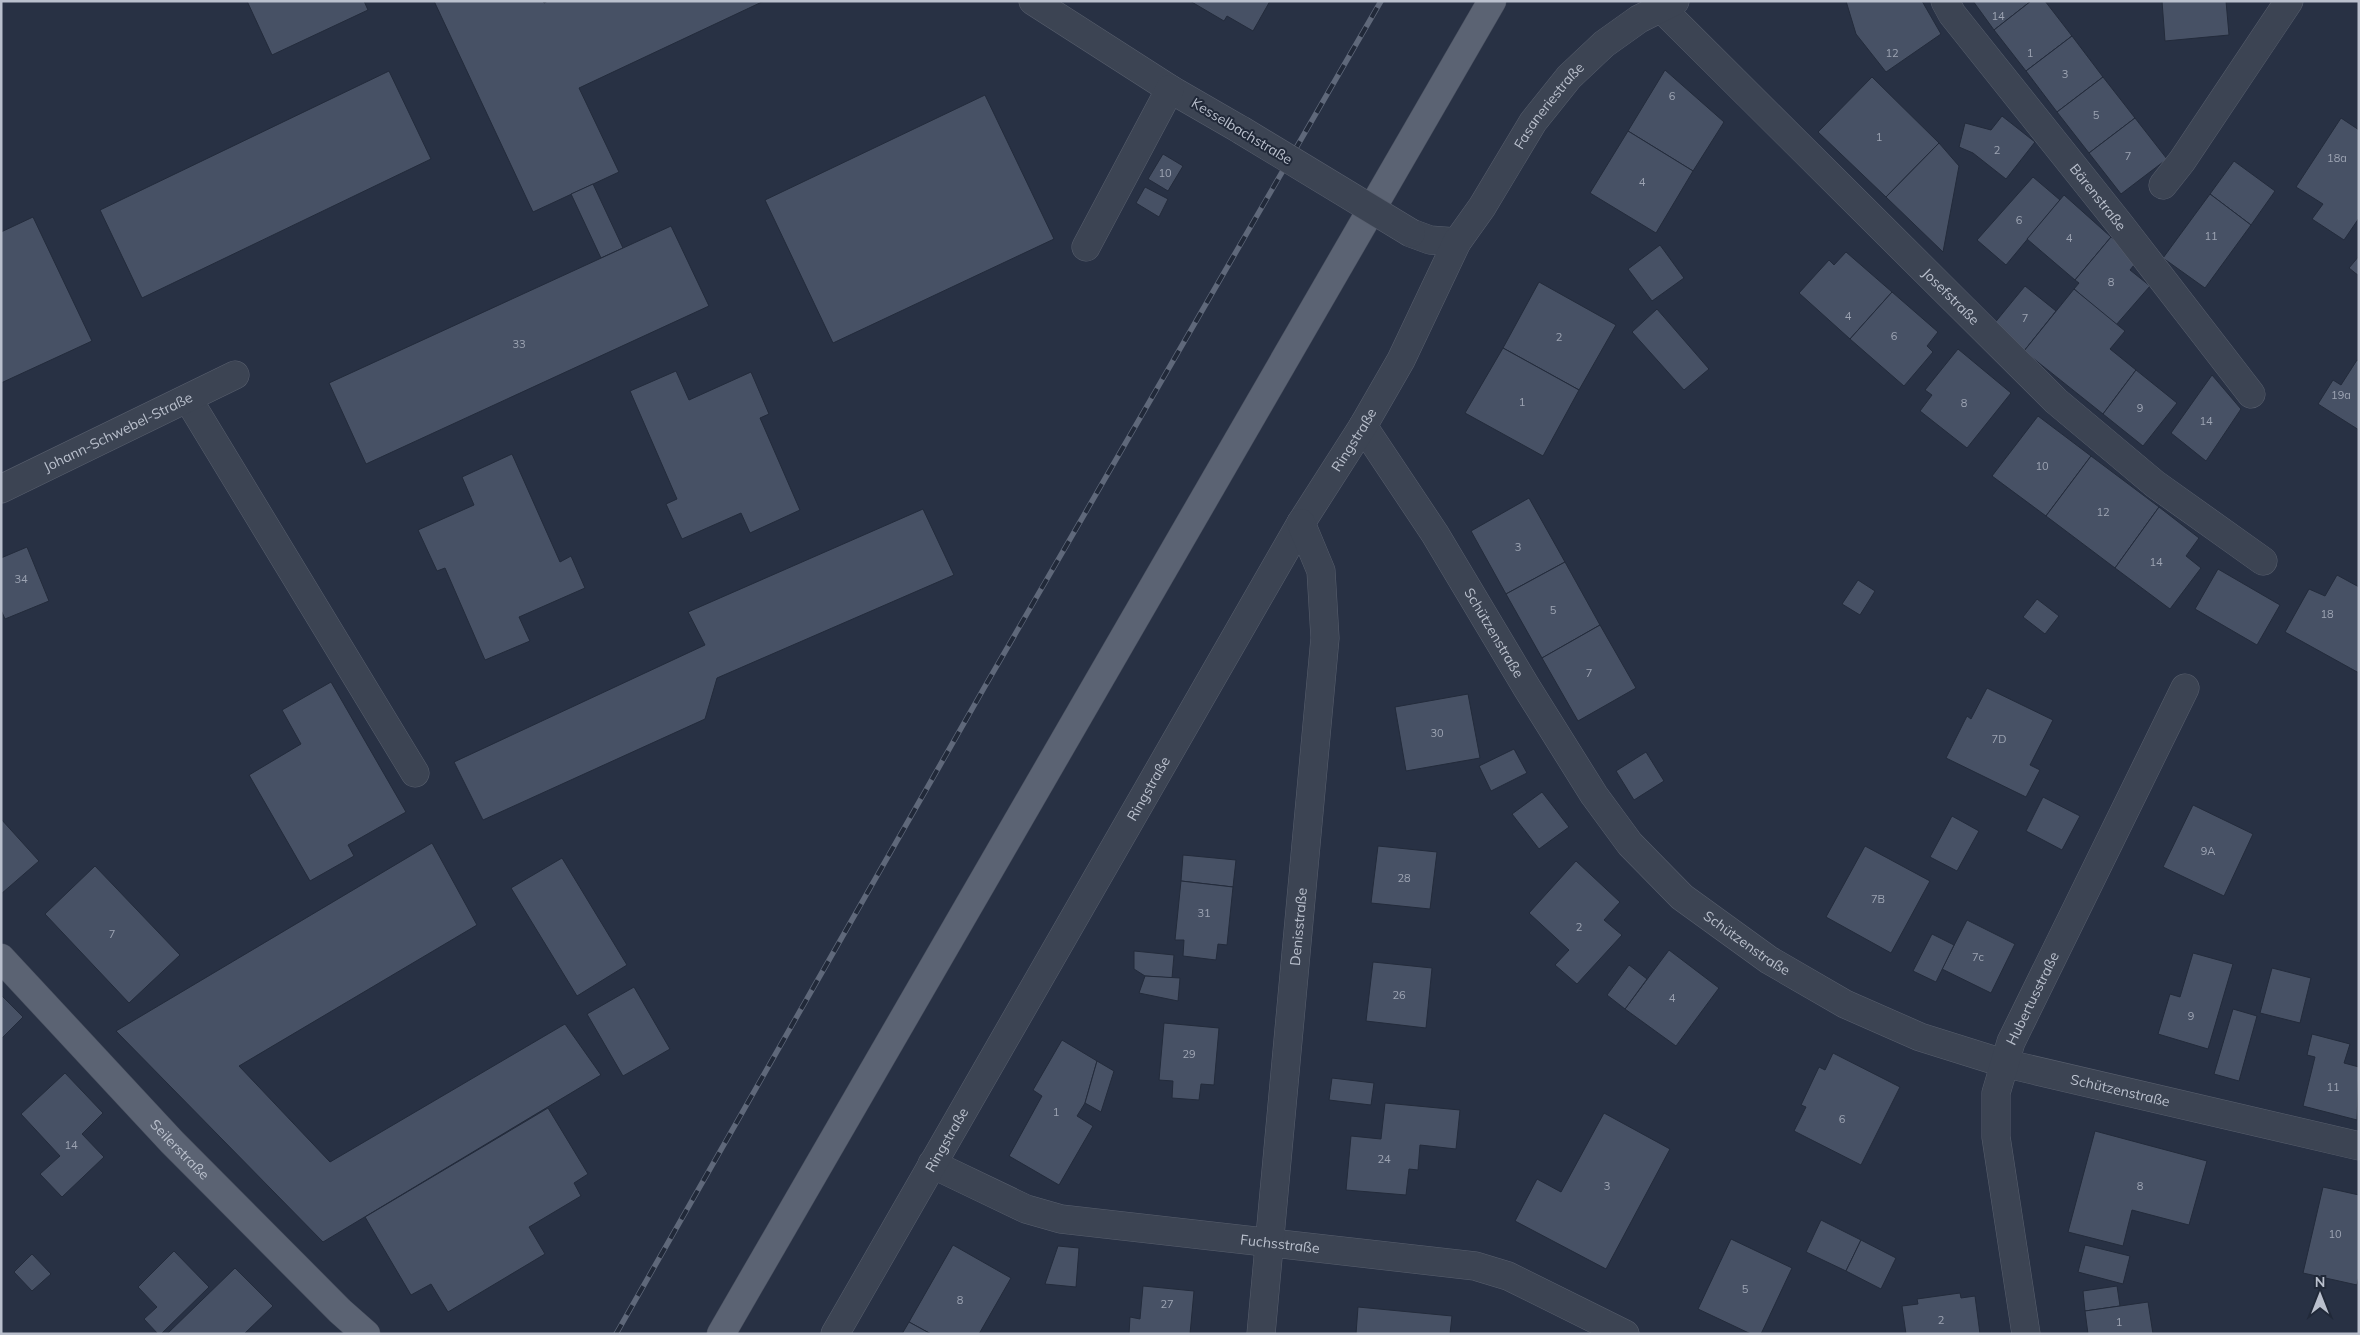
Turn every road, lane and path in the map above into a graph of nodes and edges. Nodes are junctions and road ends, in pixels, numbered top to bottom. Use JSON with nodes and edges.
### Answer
{"nodes":[{"id":1,"x":1033,"y":1,"type":"edge"},
{"id":2,"x":1492,"y":1,"type":"edge"},
{"id":3,"x":1945,"y":1,"type":"edge"},
{"id":4,"x":2289,"y":1,"type":"edge"},
{"id":5,"x":1668,"y":4,"type":"edge"},
{"id":6,"x":1170,"y":89,"type":"junction"},
{"id":7,"x":2163,"y":185,"type":"dead end"},
{"id":8,"x":1458,"y":242,"type":"junction"},
{"id":9,"x":1086,"y":247,"type":"dead end"},
{"id":10,"x":236,"y":375,"type":"dead end"},
{"id":11,"x":2251,"y":394,"type":"dead end"},
{"id":12,"x":188,"y":399,"type":"junction"},
{"id":13,"x":1362,"y":426,"type":"junction"},
{"id":14,"x":1,"y":489,"type":"edge"},
{"id":15,"x":1302,"y":522,"type":"junction"},
{"id":16,"x":2263,"y":561,"type":"dead end"},
{"id":17,"x":2185,"y":688,"type":"dead end"},
{"id":18,"x":415,"y":773,"type":"dead end"},
{"id":19,"x":1,"y":958,"type":"edge"},
{"id":20,"x":2003,"y":1063,"type":"junction"},
{"id":21,"x":2359,"y":1146,"type":"edge"},
{"id":22,"x":932,"y":1164,"type":"junction"},
{"id":23,"x":1270,"y":1243,"type":"junction"},
{"id":24,"x":366,"y":1334,"type":"edge"},
{"id":25,"x":722,"y":1334,"type":"edge"},
{"id":26,"x":835,"y":1334,"type":"edge"},
{"id":27,"x":1261,"y":1334,"type":"edge"},
{"id":28,"x":1625,"y":1334,"type":"edge"},
{"id":29,"x":2026,"y":1334,"type":"edge"}],
"edges":[{"from":1,"to":6,"type":"street","name":"Kesselbachstraße"},
{"from":2,"to":25,"type":"main road"},
{"from":3,"to":11,"type":"street","name":"Bärenstraße"},
{"from":4,"to":7,"type":"street"},
{"from":5,"to":8,"type":"street","name":"Fasaneriestraße"},
{"from":5,"to":16,"type":"street","name":"Josefstraße"},
{"from":6,"to":8,"type":"street","name":"Kesselbachstraße","bridge":true},
{"from":6,"to":9,"type":"street"},
{"from":8,"to":13,"type":"street","name":"Ringstraße"},
{"from":10,"to":12,"type":"street","name":"Johann-Schwebel-Straße"},
{"from":12,"to":14,"type":"street","name":"Johann-Schwebel-Straße"},
{"from":12,"to":18,"type":"street"},
{"from":13,"to":15,"type":"street","name":"Ringstraße"},
{"from":13,"to":20,"type":"street","name":"Schützenstraße"},
{"from":15,"to":22,"type":"street","name":"Ringstraße"},
{"from":15,"to":23,"type":"street","name":"Denisstraße"},
{"from":17,"to":20,"type":"street","name":"Hubertusstraße"},
{"from":19,"to":24,"type":"main road","name":"Seilerstraße"},
{"from":20,"to":21,"type":"street","name":"Schützenstraße"},
{"from":20,"to":29,"type":"street","name":"Hubertusstraße"},
{"from":22,"to":23,"type":"street","name":"Fuchsstraße"},
{"from":22,"to":26,"type":"street","name":"Ringstraße"},
{"from":23,"to":27,"type":"street","name":"Denisstraße"},
{"from":23,"to":28,"type":"street","name":"Fuchsstraße"}]}
